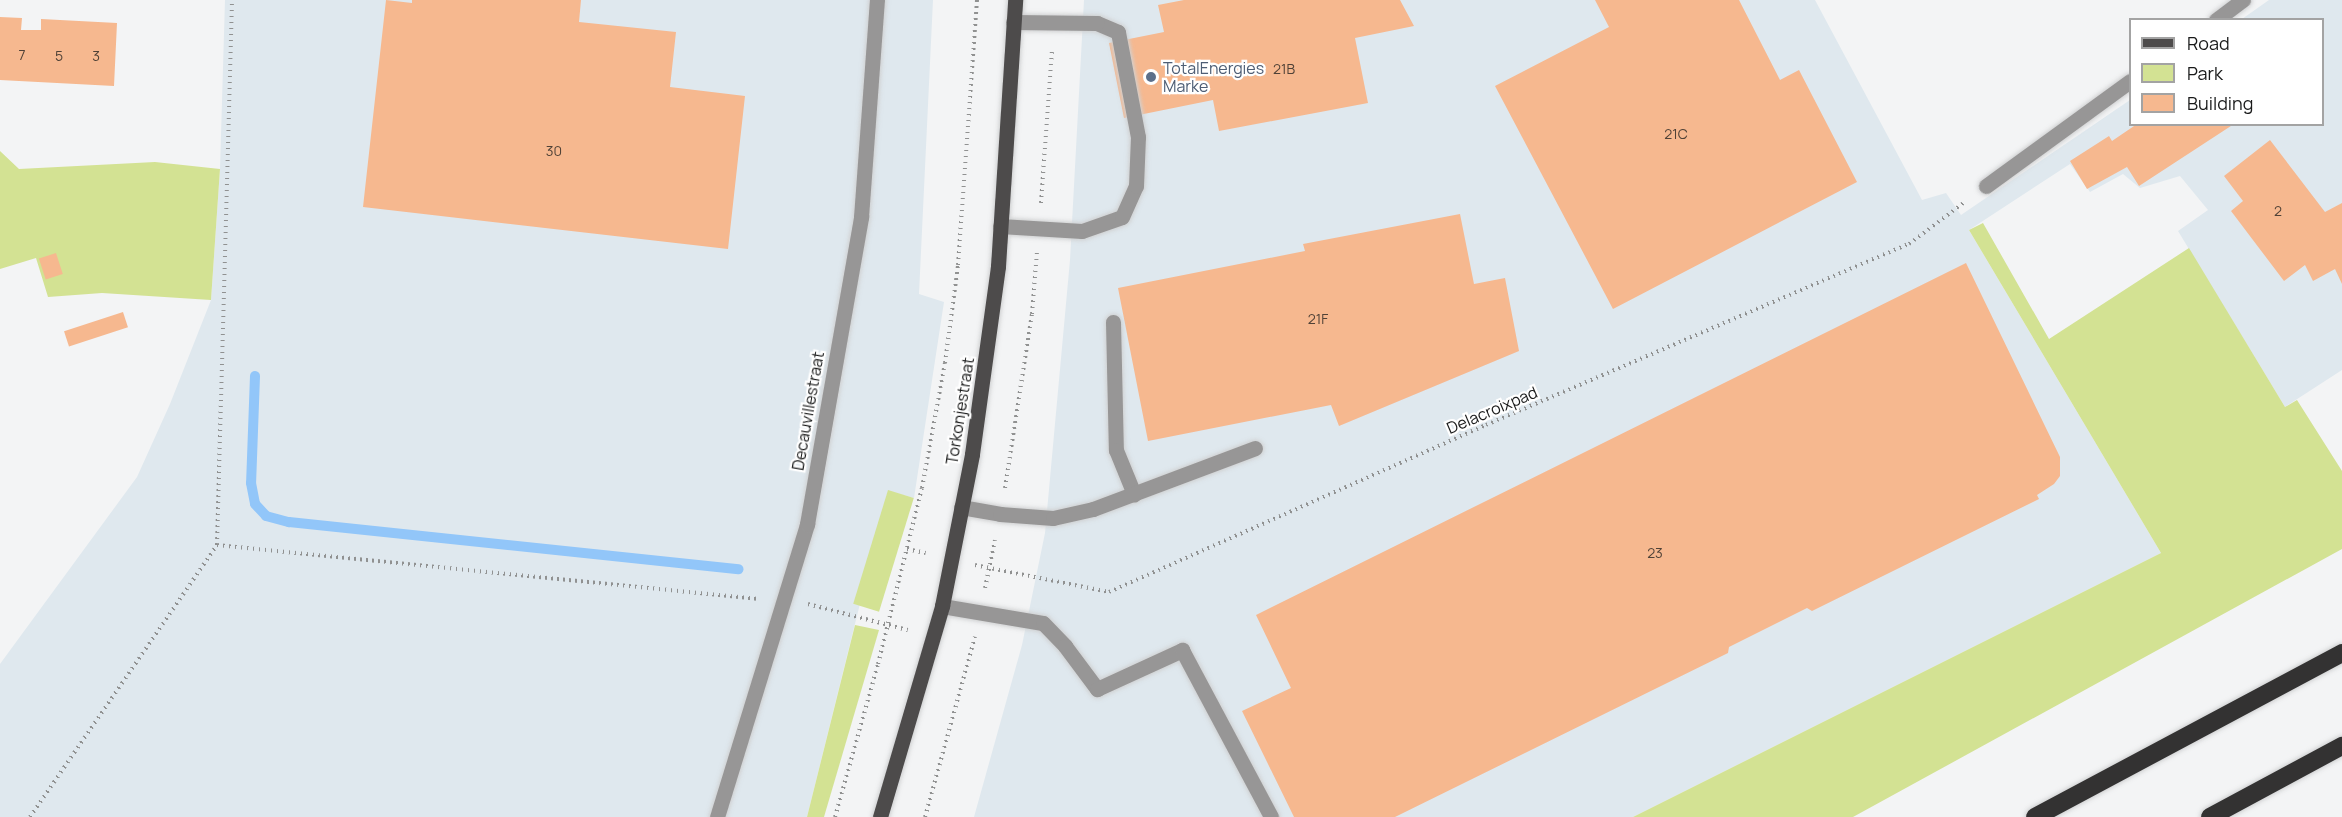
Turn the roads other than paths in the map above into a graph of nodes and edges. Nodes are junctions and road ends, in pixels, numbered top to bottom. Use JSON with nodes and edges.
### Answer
{"nodes":[{"id":1,"x":877,"y":0,"type":"edge"},
{"id":2,"x":1015,"y":0,"type":"edge"},
{"id":3,"x":2243,"y":0,"type":"edge"},
{"id":4,"x":2219,"y":18,"type":"edge"},
{"id":5,"x":1013,"y":22,"type":"junction"},
{"id":6,"x":2129,"y":82,"type":"edge"},
{"id":7,"x":1986,"y":186,"type":"road end"},
{"id":8,"x":1000,"y":226,"type":"junction"},
{"id":9,"x":1113,"y":322,"type":"dead end"},
{"id":10,"x":1255,"y":448,"type":"dead end"},
{"id":11,"x":1134,"y":494,"type":"junction"},
{"id":12,"x":962,"y":507,"type":"junction"},
{"id":13,"x":942,"y":606,"type":"junction"},
{"id":14,"x":2342,"y":653,"type":"edge"},
{"id":15,"x":2342,"y":746,"type":"edge"},
{"id":16,"x":717,"y":817,"type":"edge"},
{"id":17,"x":880,"y":817,"type":"edge"},
{"id":18,"x":1270,"y":817,"type":"edge"},
{"id":19,"x":2035,"y":817,"type":"edge"},
{"id":20,"x":2210,"y":817,"type":"edge"}],
"edges":[{"from":1,"to":16,"type":"street","name":"Decauvillestraat"},
{"from":2,"to":5,"type":"main road","name":"Torkonjestraat"},
{"from":3,"to":4,"type":"street"},
{"from":5,"to":8,"type":"main road","name":"Torkonjestraat"},
{"from":5,"to":8,"type":"street"},
{"from":6,"to":7,"type":"street"},
{"from":8,"to":12,"type":"main road","name":"Torkonjestraat"},
{"from":9,"to":11,"type":"street"},
{"from":10,"to":11,"type":"street"},
{"from":11,"to":12,"type":"street"},
{"from":12,"to":13,"type":"main road","name":"Torkonjestraat"},
{"from":13,"to":17,"type":"main road","name":"Torkonjestraat"},
{"from":13,"to":18,"type":"street"},
{"from":14,"to":19,"type":"highway"},
{"from":15,"to":20,"type":"highway"}]}
